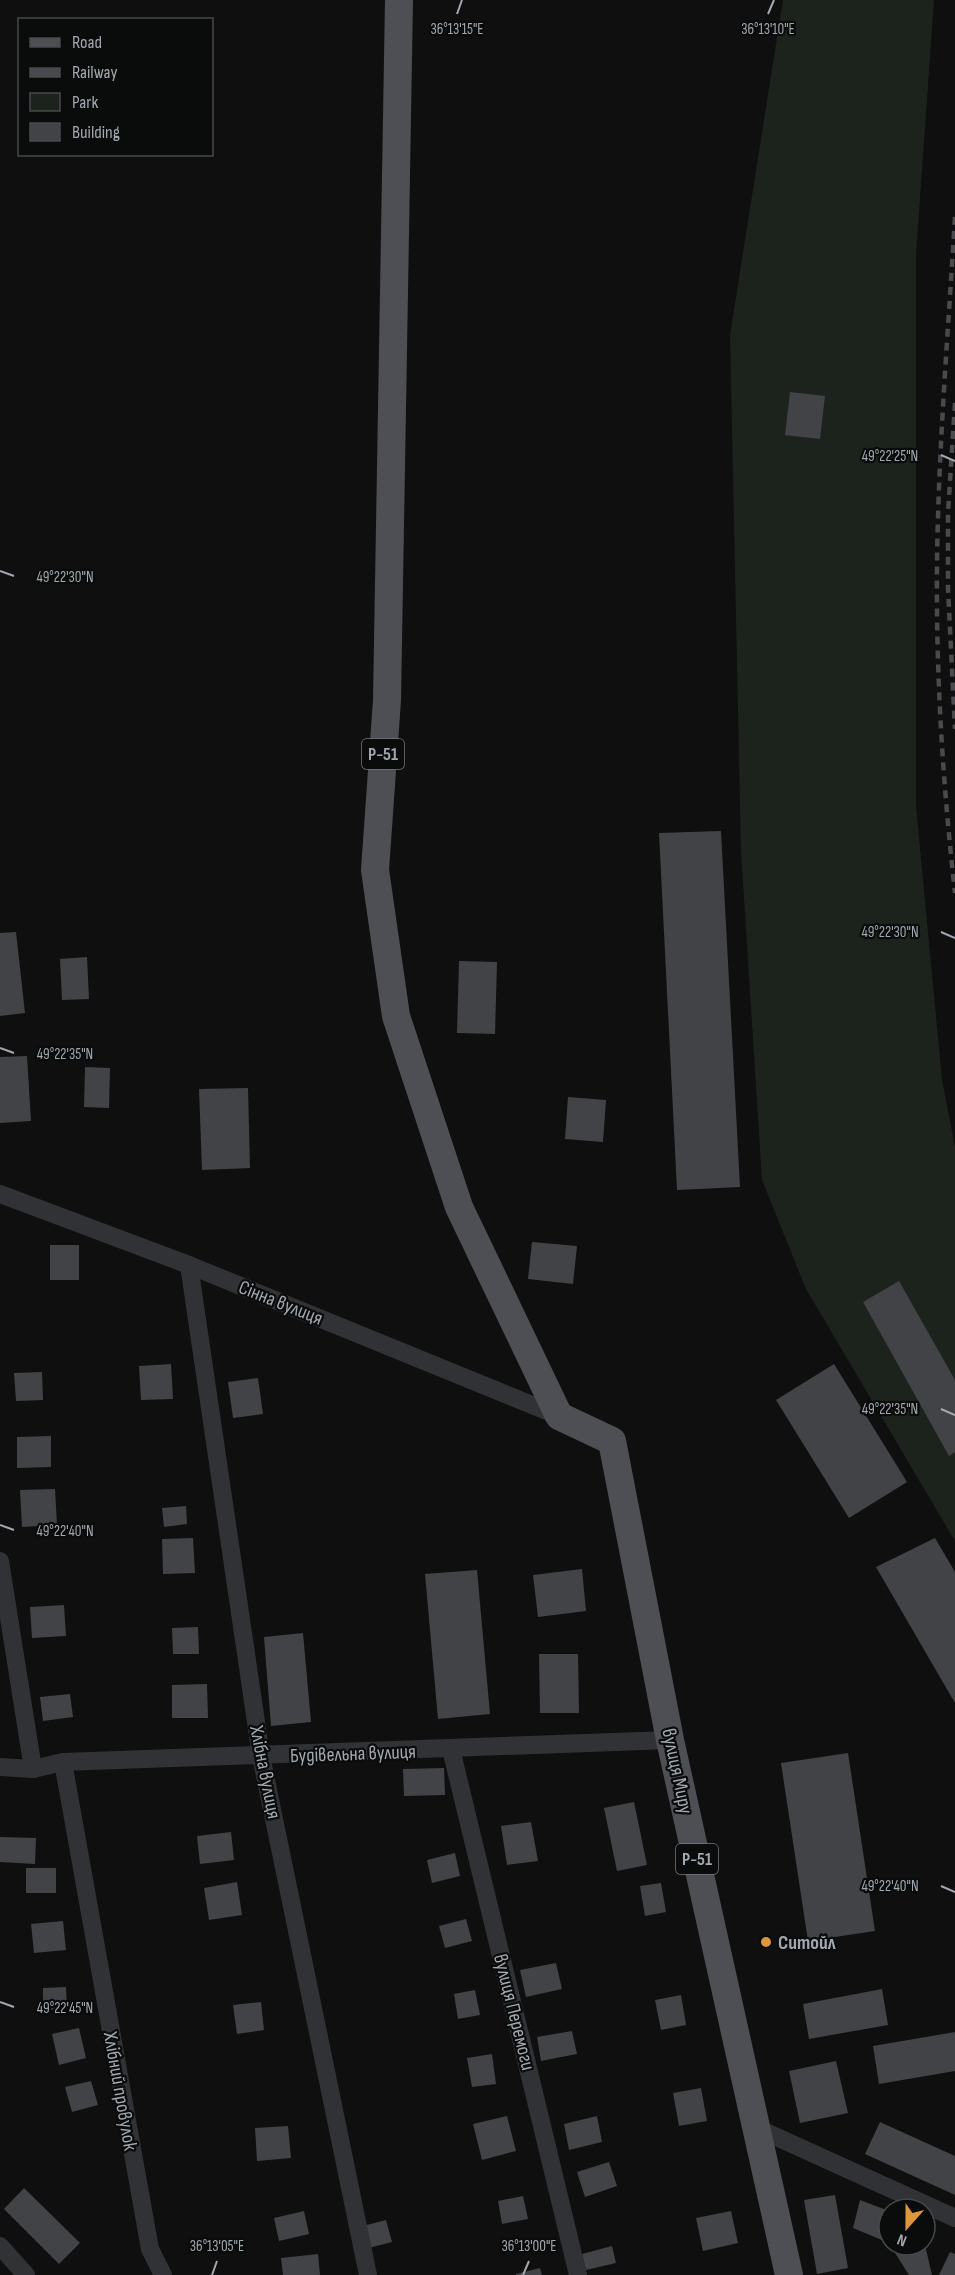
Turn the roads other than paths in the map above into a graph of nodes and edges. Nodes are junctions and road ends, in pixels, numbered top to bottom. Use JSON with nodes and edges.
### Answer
{"nodes":[{"id":1,"x":399,"y":0,"type":"edge"},
{"id":2,"x":0,"y":1194,"type":"edge"},
{"id":3,"x":189,"y":1265,"type":"junction"},
{"id":4,"x":560,"y":1416,"type":"junction"},
{"id":5,"x":0,"y":1561,"type":"edge"},
{"id":6,"x":670,"y":1740,"type":"junction"},
{"id":7,"x":451,"y":1749,"type":"junction"},
{"id":8,"x":261,"y":1756,"type":"junction"},
{"id":9,"x":63,"y":1762,"type":"junction"},
{"id":10,"x":0,"y":1767,"type":"edge"},
{"id":11,"x":33,"y":1769,"type":"junction"},
{"id":12,"x":759,"y":2129,"type":"junction"},
{"id":13,"x":955,"y":2218,"type":"edge"},
{"id":14,"x":0,"y":2246,"type":"edge"},
{"id":15,"x":26,"y":2275,"type":"edge"},
{"id":16,"x":163,"y":2275,"type":"edge"},
{"id":17,"x":368,"y":2275,"type":"edge"},
{"id":18,"x":578,"y":2275,"type":"edge"},
{"id":19,"x":789,"y":2275,"type":"edge"}],
"edges":[{"from":1,"to":4,"type":"main road","number":"Р-51"},
{"from":2,"to":3,"type":"street","name":"Сінна вулиця"},
{"from":3,"to":4,"type":"street","name":"Сінна вулиця"},
{"from":3,"to":8,"type":"street","name":"Хлібна вулиця"},
{"from":4,"to":6,"type":"main road","name":"вулиця Миру","number":"Р-51"},
{"from":5,"to":11,"type":"street"},
{"from":6,"to":7,"type":"street","name":"Будівельна вулиця"},
{"from":6,"to":12,"type":"main road","name":"вулиця Миру","number":"Р-51"},
{"from":7,"to":8,"type":"street","name":"Будівельна вулиця"},
{"from":7,"to":18,"type":"street","name":"вулиця Перемоги"},
{"from":8,"to":9,"type":"street","name":"Будівельна вулиця"},
{"from":8,"to":17,"type":"street","name":"Хлібна вулиця"},
{"from":9,"to":11,"type":"street","name":"Будівельна вулиця"},
{"from":9,"to":16,"type":"street","name":"Хлібний провулок"},
{"from":10,"to":11,"type":"street","name":"Будівельна вулиця"},
{"from":12,"to":13,"type":"street"},
{"from":12,"to":19,"type":"main road","name":"вулиця Миру","number":"Р-51"},
{"from":14,"to":15,"type":"street"}]}
